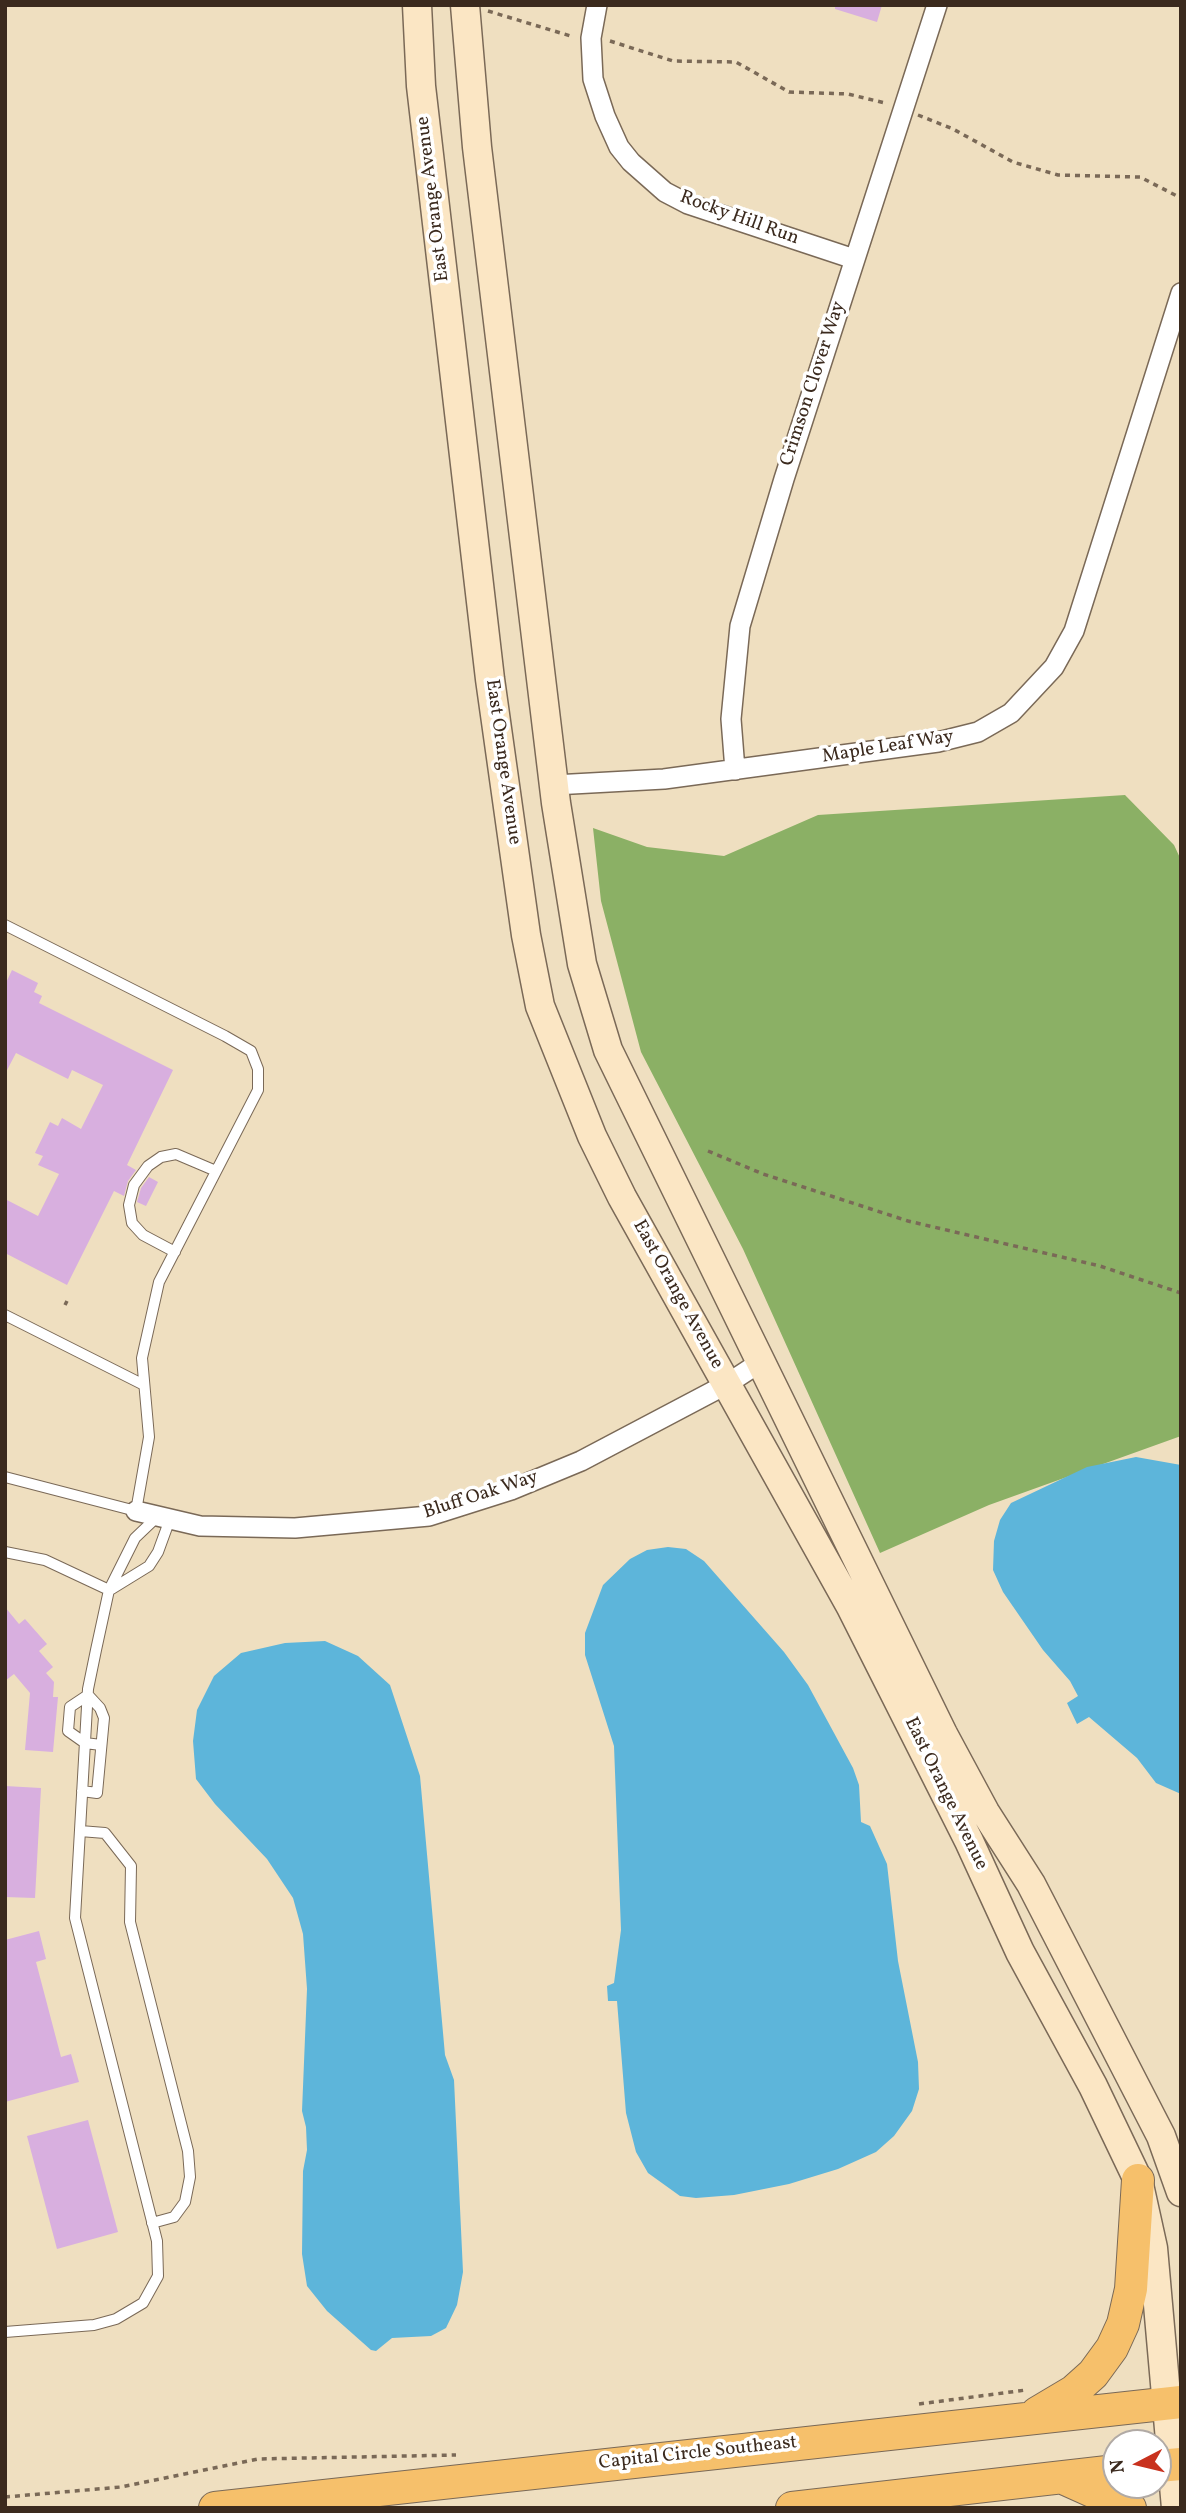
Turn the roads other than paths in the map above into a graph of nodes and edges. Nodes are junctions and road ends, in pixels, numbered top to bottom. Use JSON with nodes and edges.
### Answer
{"nodes":[{"id":1,"x":417,"y":5,"type":"edge"},
{"id":2,"x":597,"y":5,"type":"edge"},
{"id":3,"x":937,"y":5,"type":"edge"},
{"id":4,"x":475,"y":8,"type":"edge"},
{"id":5,"x":854,"y":259,"type":"junction"},
{"id":6,"x":1181,"y":293,"type":"edge"},
{"id":7,"x":735,"y":770,"type":"junction"},
{"id":8,"x":554,"y":785,"type":"junction"},
{"id":9,"x":5,"y":925,"type":"edge"},
{"id":10,"x":216,"y":1171,"type":"junction"},
{"id":11,"x":175,"y":1252,"type":"junction"},
{"id":12,"x":5,"y":1315,"type":"edge"},
{"id":13,"x":759,"y":1363,"type":"junction"},
{"id":14,"x":727,"y":1384,"type":"junction"},
{"id":15,"x":144,"y":1385,"type":"junction"},
{"id":16,"x":5,"y":1477,"type":"edge"},
{"id":17,"x":136,"y":1511,"type":"junction"},
{"id":18,"x":164,"y":1518,"type":"junction"},
{"id":19,"x":5,"y":1552,"type":"edge"},
{"id":20,"x":109,"y":1590,"type":"junction"},
{"id":21,"x":88,"y":1695,"type":"junction"},
{"id":22,"x":85,"y":1743,"type":"junction"},
{"id":23,"x":101,"y":1745,"type":"junction"},
{"id":24,"x":82,"y":1791,"type":"junction"},
{"id":25,"x":80,"y":1831,"type":"junction"},
{"id":26,"x":1138,"y":2180,"type":"junction"},
{"id":27,"x":1181,"y":2192,"type":"edge"},
{"id":28,"x":152,"y":2223,"type":"junction"},
{"id":29,"x":5,"y":2332,"type":"edge"},
{"id":30,"x":1031,"y":2403,"type":"junction"},
{"id":31,"x":1174,"y":2403,"type":"edge"},
{"id":32,"x":1172,"y":2434,"type":"edge"},
{"id":33,"x":1102,"y":2473,"type":"edge"},
{"id":34,"x":1062,"y":2477,"type":"junction"},
{"id":35,"x":1172,"y":2479,"type":"edge"},
{"id":36,"x":215,"y":2508,"type":"edge"},
{"id":37,"x":792,"y":2508,"type":"edge"},
{"id":38,"x":1130,"y":2508,"type":"edge"},
{"id":39,"x":1176,"y":2508,"type":"edge"}],
"edges":[{"from":1,"to":14,"type":"street","name":"East Orange Avenue"},
{"from":2,"to":5,"type":"street","name":"Rocky Hill Run"},
{"from":3,"to":5,"type":"street","name":"Crimson Clover Way"},
{"from":4,"to":8,"type":"street","name":"East Orange Avenue"},
{"from":5,"to":7,"type":"street","name":"Crimson Clover Way"},
{"from":6,"to":7,"type":"street","name":"Maple Leaf Way"},
{"from":7,"to":8,"type":"street","name":"Maple Leaf Way"},
{"from":8,"to":13,"type":"street","name":"East Orange Avenue"},
{"from":9,"to":10,"type":"lane"},
{"from":10,"to":11,"type":"lane"},
{"from":10,"to":11,"type":"lane"},
{"from":11,"to":15,"type":"lane"},
{"from":12,"to":15,"type":"lane"},
{"from":13,"to":14,"type":"street","name":"Bluff Oak Way"},
{"from":13,"to":27,"type":"street","name":"East Orange Avenue"},
{"from":14,"to":18,"type":"street","name":"Bluff Oak Way"},
{"from":14,"to":26,"type":"street","name":"East Orange Avenue"},
{"from":15,"to":17,"type":"lane"},
{"from":16,"to":17,"type":"lane"},
{"from":17,"to":18,"type":"street","name":"Bluff Oak Way"},
{"from":18,"to":20,"type":"lane"},
{"from":18,"to":20,"type":"lane"},
{"from":19,"to":20,"type":"lane"},
{"from":20,"to":21,"type":"lane"},
{"from":21,"to":22,"type":"lane"},
{"from":21,"to":22,"type":"lane"},
{"from":21,"to":23,"type":"lane"},
{"from":22,"to":23,"type":"lane"},
{"from":22,"to":24,"type":"lane"},
{"from":23,"to":24,"type":"lane"},
{"from":24,"to":25,"type":"lane"},
{"from":25,"to":28,"type":"lane"},
{"from":25,"to":28,"type":"lane"},
{"from":26,"to":30,"type":"main road"},
{"from":26,"to":31,"type":"street","name":"East Orange Avenue"},
{"from":28,"to":29,"type":"lane"},
{"from":30,"to":31,"type":"main road","name":"Capital Circle Southeast"},
{"from":30,"to":36,"type":"main road","name":"Capital Circle Southeast"},
{"from":31,"to":32,"type":"street","name":"East Orange Avenue"},
{"from":33,"to":34,"type":"main road"},
{"from":34,"to":37,"type":"main road"},
{"from":34,"to":38,"type":"main road"},
{"from":35,"to":39,"type":"street","name":"East Orange Avenue"}]}
